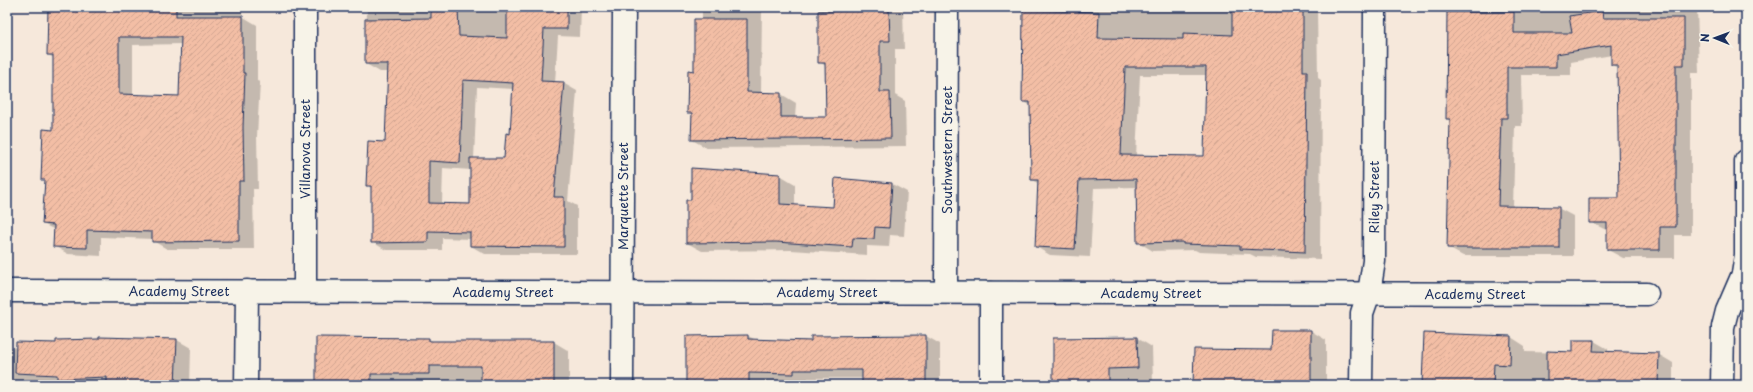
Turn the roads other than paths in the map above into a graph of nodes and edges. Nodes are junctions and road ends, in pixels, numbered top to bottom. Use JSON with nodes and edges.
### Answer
{"nodes":[{"id":1,"x":305,"y":7,"type":"edge"},
{"id":2,"x":624,"y":7,"type":"edge"},
{"id":3,"x":947,"y":7,"type":"edge"},
{"id":4,"x":1375,"y":7,"type":"edge"},
{"id":5,"x":1746,"y":161,"type":"edge"},
{"id":6,"x":7,"y":290,"type":"edge"},
{"id":7,"x":247,"y":291,"type":"junction"},
{"id":8,"x":305,"y":291,"type":"junction"},
{"id":9,"x":622,"y":292,"type":"junction"},
{"id":10,"x":946,"y":292,"type":"junction"},
{"id":11,"x":1741,"y":292,"type":"edge"},
{"id":12,"x":991,"y":293,"type":"junction"},
{"id":13,"x":1369,"y":294,"type":"junction"},
{"id":14,"x":1647,"y":294,"type":"dead end"},
{"id":15,"x":246,"y":385,"type":"edge"},
{"id":16,"x":622,"y":385,"type":"edge"},
{"id":17,"x":991,"y":385,"type":"edge"},
{"id":18,"x":1361,"y":385,"type":"edge"},
{"id":19,"x":1722,"y":385,"type":"edge"}],
"edges":[{"from":1,"to":8,"type":"street","name":"Villanova Street"},
{"from":2,"to":9,"type":"street","name":"Marquette Street"},
{"from":3,"to":10,"type":"street","name":"Southwestern Street"},
{"from":4,"to":13,"type":"street","name":"Riley Street"},
{"from":5,"to":11,"type":"street"},
{"from":6,"to":7,"type":"street","name":"Academy Street"},
{"from":7,"to":8,"type":"street","name":"Academy Street"},
{"from":7,"to":15,"type":"street"},
{"from":8,"to":9,"type":"street","name":"Academy Street"},
{"from":9,"to":10,"type":"street","name":"Academy Street"},
{"from":9,"to":16,"type":"street","name":"Marquette Street"},
{"from":10,"to":12,"type":"street","name":"Academy Street"},
{"from":11,"to":19,"type":"street"},
{"from":12,"to":13,"type":"street","name":"Academy Street"},
{"from":12,"to":17,"type":"street"},
{"from":13,"to":14,"type":"street","name":"Academy Street"},
{"from":13,"to":18,"type":"street","name":"Riley Street"}]}
